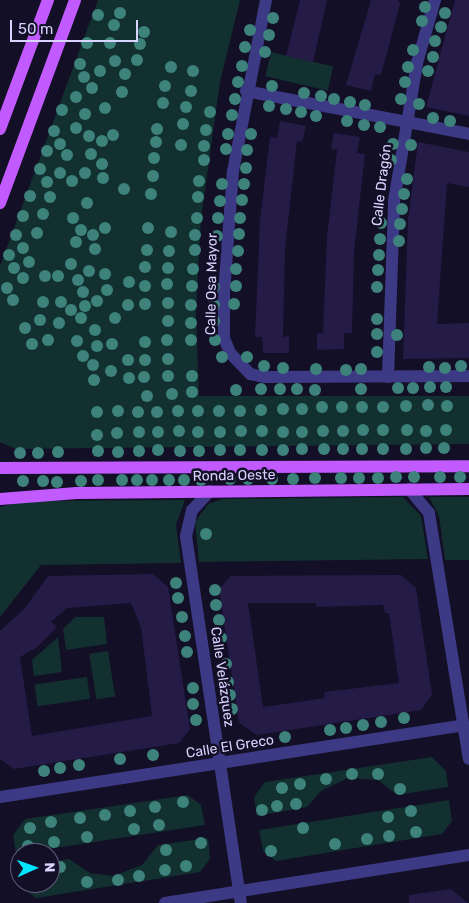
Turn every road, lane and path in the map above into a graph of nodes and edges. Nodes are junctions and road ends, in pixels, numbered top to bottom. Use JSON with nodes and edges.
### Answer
{"nodes":[{"id":1,"x":48,"y":0,"type":"edge"},
{"id":2,"x":75,"y":0,"type":"edge"},
{"id":3,"x":266,"y":0,"type":"edge"},
{"id":4,"x":435,"y":0,"type":"edge"},
{"id":5,"x":246,"y":91,"type":"junction"},
{"id":6,"x":405,"y":123,"type":"junction"},
{"id":7,"x":0,"y":129,"type":"edge"},
{"id":8,"x":469,"y":134,"type":"edge"},
{"id":9,"x":0,"y":203,"type":"edge"},
{"id":10,"x":469,"y":376,"type":"edge"},
{"id":11,"x":388,"y":377,"type":"junction"},
{"id":12,"x":469,"y":466,"type":"edge"},
{"id":13,"x":0,"y":468,"type":"edge"},
{"id":14,"x":409,"y":489,"type":"junction"},
{"id":15,"x":469,"y":489,"type":"edge"},
{"id":16,"x":210,"y":491,"type":"junction"},
{"id":17,"x":0,"y":499,"type":"edge"},
{"id":18,"x":464,"y":725,"type":"junction"},
{"id":19,"x":469,"y":759,"type":"edge"},
{"id":20,"x":220,"y":764,"type":"junction"},
{"id":21,"x":0,"y":797,"type":"edge"},
{"id":22,"x":469,"y":855,"type":"edge"},
{"id":23,"x":241,"y":897,"type":"edge"},
{"id":24,"x":165,"y":903,"type":"edge"}],
"edges":[{"from":1,"to":7,"type":"main road"},
{"from":2,"to":9,"type":"main road"},
{"from":3,"to":5,"type":"street","name":"Calle Osa Mayor"},
{"from":4,"to":6,"type":"street","name":"Calle Dragón"},
{"from":5,"to":6,"type":"street"},
{"from":5,"to":11,"type":"street","name":"Calle Osa Mayor"},
{"from":6,"to":8,"type":"street"},
{"from":6,"to":11,"type":"street","name":"Calle Dragón"},
{"from":10,"to":11,"type":"street","name":"Calle Osa Mayor"},
{"from":12,"to":13,"type":"main road","name":"Ronda Oeste"},
{"from":14,"to":15,"type":"main road","name":"Ronda Oeste"},
{"from":14,"to":16,"type":"main road","name":"Ronda Oeste"},
{"from":14,"to":18,"type":"street"},
{"from":16,"to":17,"type":"main road","name":"Ronda Oeste"},
{"from":16,"to":20,"type":"street","name":"Calle Velázquez"},
{"from":18,"to":19,"type":"street"},
{"from":18,"to":20,"type":"street","name":"Calle El Greco"},
{"from":20,"to":21,"type":"street","name":"Calle El Greco"},
{"from":20,"to":23,"type":"street","name":"Calle Velázquez"},
{"from":22,"to":23,"type":"street"},
{"from":23,"to":24,"type":"street"}]}
